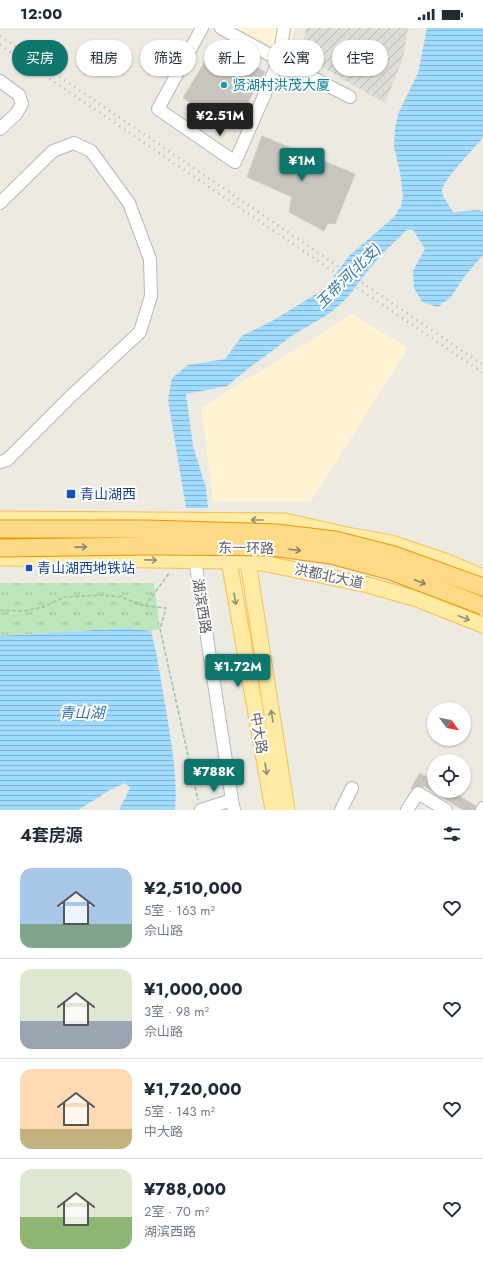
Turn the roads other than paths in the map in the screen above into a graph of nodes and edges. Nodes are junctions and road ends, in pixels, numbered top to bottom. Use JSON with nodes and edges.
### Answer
{"nodes":[{"id":1,"x":202,"y":28,"type":"edge"},
{"id":2,"x":221,"y":28,"type":"edge"},
{"id":3,"x":284,"y":28,"type":"edge"},
{"id":4,"x":282,"y":40,"type":"edge"},
{"id":5,"x":268,"y":54,"type":"edge"},
{"id":6,"x":272,"y":76,"type":"edge"},
{"id":7,"x":310,"y":76,"type":"edge"},
{"id":8,"x":0,"y":81,"type":"edge"},
{"id":9,"x":350,"y":97,"type":"dead end"},
{"id":10,"x":0,"y":129,"type":"edge"},
{"id":11,"x":0,"y":203,"type":"edge"},
{"id":12,"x":0,"y":462,"type":"edge"},
{"id":13,"x":0,"y":519,"type":"edge"},
{"id":14,"x":191,"y":520,"type":"junction"},
{"id":15,"x":5,"y":529,"type":"edge"},
{"id":16,"x":0,"y":548,"type":"edge"},
{"id":17,"x":0,"y":558,"type":"edge"},
{"id":18,"x":195,"y":560,"type":"junction"},
{"id":19,"x":228,"y":561,"type":"junction"},
{"id":20,"x":248,"y":562,"type":"junction"},
{"id":21,"x":483,"y":577,"type":"edge"},
{"id":22,"x":483,"y":587,"type":"edge"},
{"id":23,"x":483,"y":606,"type":"edge"},
{"id":24,"x":483,"y":625,"type":"edge"},
{"id":25,"x":352,"y":788,"type":"dead end"},
{"id":26,"x":233,"y":805,"type":"edge"},
{"id":27,"x":201,"y":807,"type":"edge"},
{"id":28,"x":273,"y":810,"type":"edge"},
{"id":29,"x":287,"y":810,"type":"edge"},
{"id":30,"x":340,"y":810,"type":"edge"},
{"id":31,"x":407,"y":810,"type":"edge"},
{"id":32,"x":446,"y":810,"type":"edge"}],
"edges":[{"from":1,"to":6,"type":"street"},
{"from":2,"to":5,"type":"street"},
{"from":3,"to":4,"type":"street"},
{"from":7,"to":9,"type":"street"},
{"from":8,"to":10,"type":"street"},
{"from":11,"to":12,"type":"street"},
{"from":13,"to":14,"type":"main road"},
{"from":14,"to":18,"type":"street","name":"湖滨西路"},
{"from":21,"to":14,"type":"main road","one_way":true},
{"from":15,"to":22,"type":"highway","name":"东一环路","bridge":true},
{"from":16,"to":23,"type":"highway","name":"东一环路","one_way":true,"bridge":true},
{"from":17,"to":18,"type":"main road","name":"洪都北大道","one_way":true},
{"from":18,"to":19,"type":"main road","name":"洪都北大道"},
{"from":18,"to":26,"type":"street","name":"湖滨西路"},
{"from":19,"to":20,"type":"main road","name":"洪都北大道"},
{"from":19,"to":28,"type":"main road","name":"中大路","one_way":true},
{"from":20,"to":24,"type":"main road","name":"洪都北大道","one_way":true},
{"from":29,"to":20,"type":"main road","name":"中大路","one_way":true},
{"from":25,"to":30,"type":"street"},
{"from":26,"to":27,"type":"street"},
{"from":31,"to":32,"type":"street"}]}
